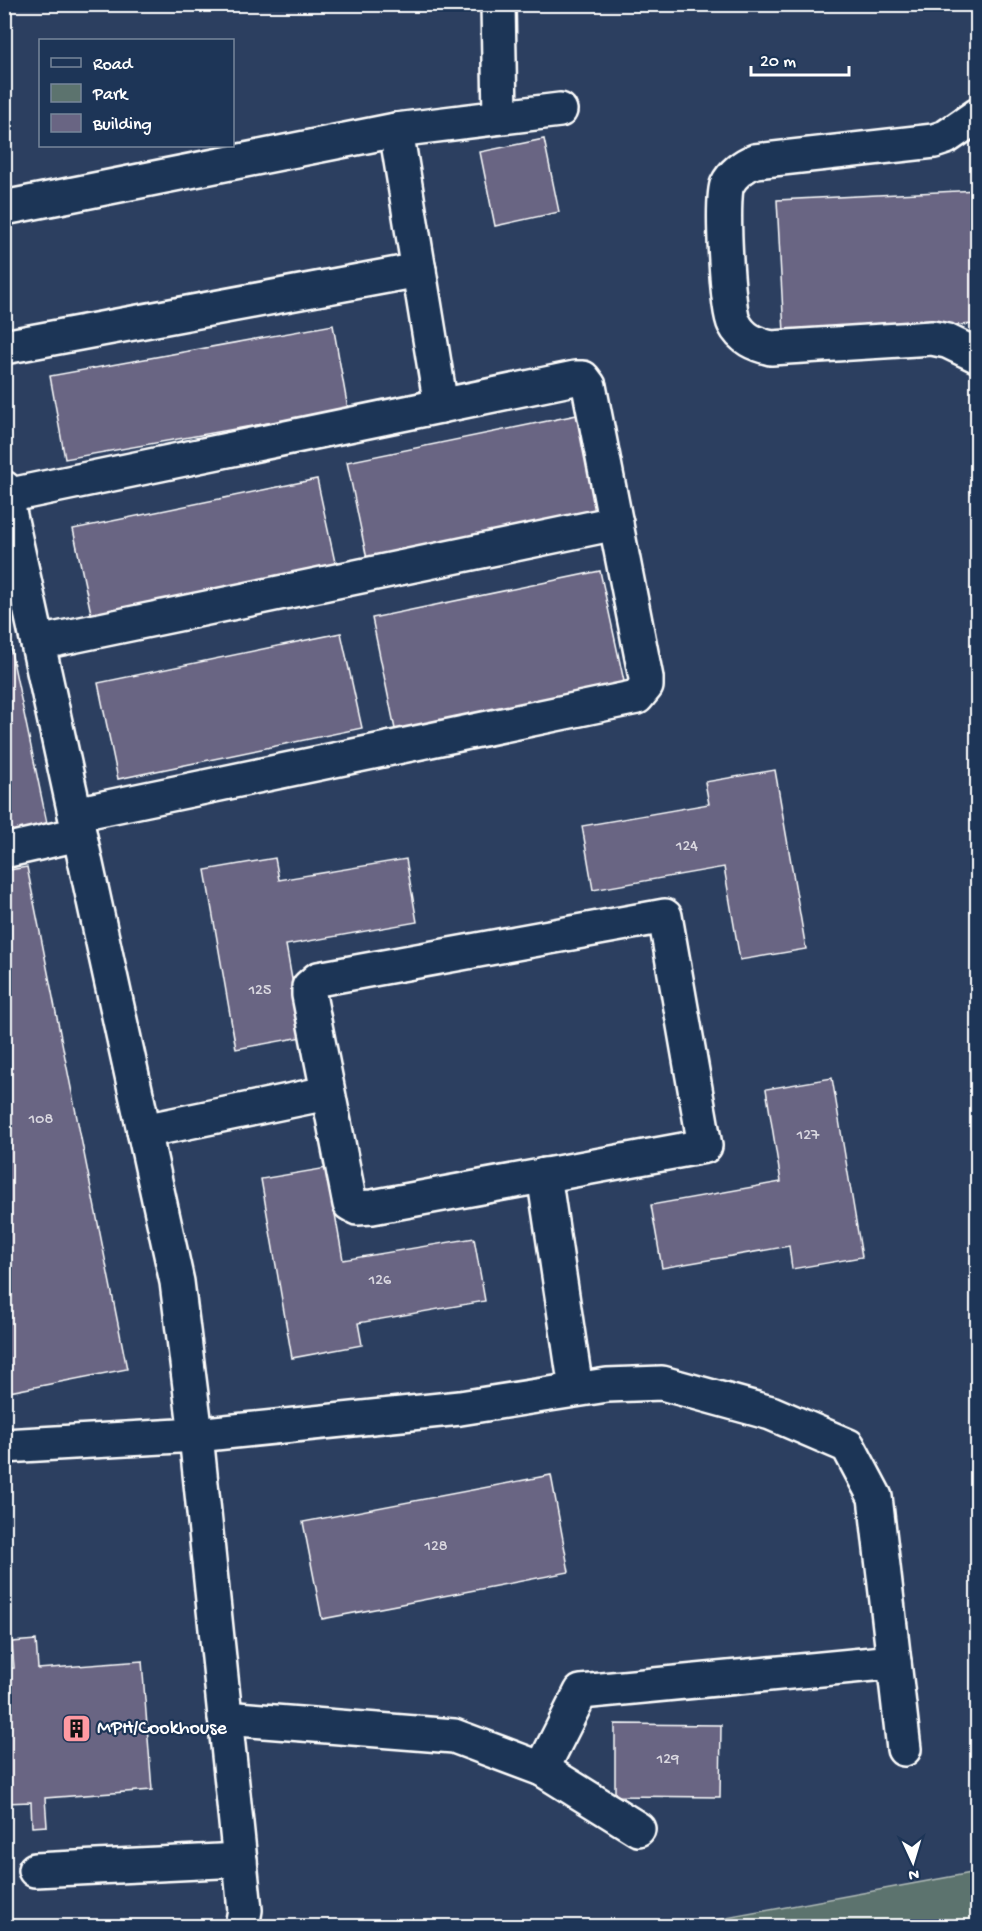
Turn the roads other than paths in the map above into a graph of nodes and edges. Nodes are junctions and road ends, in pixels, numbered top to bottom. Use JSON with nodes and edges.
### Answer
{"nodes":[{"id":1,"x":498,"y":4,"type":"edge"},
{"id":2,"x":560,"y":110,"type":"dead end"},
{"id":3,"x":978,"y":114,"type":"edge"},
{"id":4,"x":500,"y":117,"type":"junction"},
{"id":5,"x":396,"y":130,"type":"junction"},
{"id":6,"x":4,"y":208,"type":"edge"},
{"id":7,"x":419,"y":270,"type":"junction"},
{"id":8,"x":4,"y":348,"type":"edge"},
{"id":9,"x":978,"y":356,"type":"edge"},
{"id":10,"x":441,"y":406,"type":"junction"},
{"id":11,"x":5,"y":492,"type":"edge"},
{"id":12,"x":616,"y":524,"type":"junction"},
{"id":13,"x":38,"y":644,"type":"junction"},
{"id":14,"x":77,"y":824,"type":"junction"},
{"id":15,"x":4,"y":851,"type":"edge"},
{"id":16,"x":327,"y":1093,"type":"junction"},
{"id":17,"x":144,"y":1131,"type":"junction"},
{"id":18,"x":544,"y":1175,"type":"junction"},
{"id":19,"x":576,"y":1389,"type":"junction"},
{"id":20,"x":196,"y":1435,"type":"junction"},
{"id":21,"x":4,"y":1446,"type":"edge"},
{"id":22,"x":894,"y":1662,"type":"junction"},
{"id":23,"x":225,"y":1718,"type":"junction"},
{"id":24,"x":904,"y":1749,"type":"dead end"},
{"id":25,"x":542,"y":1769,"type":"junction"},
{"id":26,"x":638,"y":1829,"type":"dead end"},
{"id":27,"x":240,"y":1860,"type":"junction"},
{"id":28,"x":35,"y":1870,"type":"dead end"},
{"id":29,"x":242,"y":1926,"type":"edge"}],
"edges":[{"from":1,"to":4,"type":"lane"},
{"from":2,"to":4,"type":"lane"},
{"from":3,"to":9,"type":"lane"},
{"from":4,"to":5,"type":"lane"},
{"from":5,"to":6,"type":"lane"},
{"from":5,"to":7,"type":"lane"},
{"from":7,"to":8,"type":"lane"},
{"from":7,"to":10,"type":"lane"},
{"from":10,"to":11,"type":"lane"},
{"from":10,"to":12,"type":"lane"},
{"from":11,"to":13,"type":"lane"},
{"from":12,"to":13,"type":"lane"},
{"from":12,"to":14,"type":"lane"},
{"from":13,"to":14,"type":"lane"},
{"from":14,"to":15,"type":"lane"},
{"from":14,"to":17,"type":"lane"},
{"from":16,"to":17,"type":"lane"},
{"from":16,"to":18,"type":"lane"},
{"from":16,"to":18,"type":"lane"},
{"from":17,"to":20,"type":"lane"},
{"from":18,"to":19,"type":"lane"},
{"from":19,"to":20,"type":"lane"},
{"from":19,"to":22,"type":"lane"},
{"from":20,"to":21,"type":"lane"},
{"from":20,"to":23,"type":"lane"},
{"from":22,"to":24,"type":"lane"},
{"from":22,"to":25,"type":"lane"},
{"from":23,"to":25,"type":"lane"},
{"from":23,"to":27,"type":"lane"},
{"from":25,"to":26,"type":"lane"},
{"from":27,"to":28,"type":"lane"},
{"from":27,"to":29,"type":"lane"}]}
